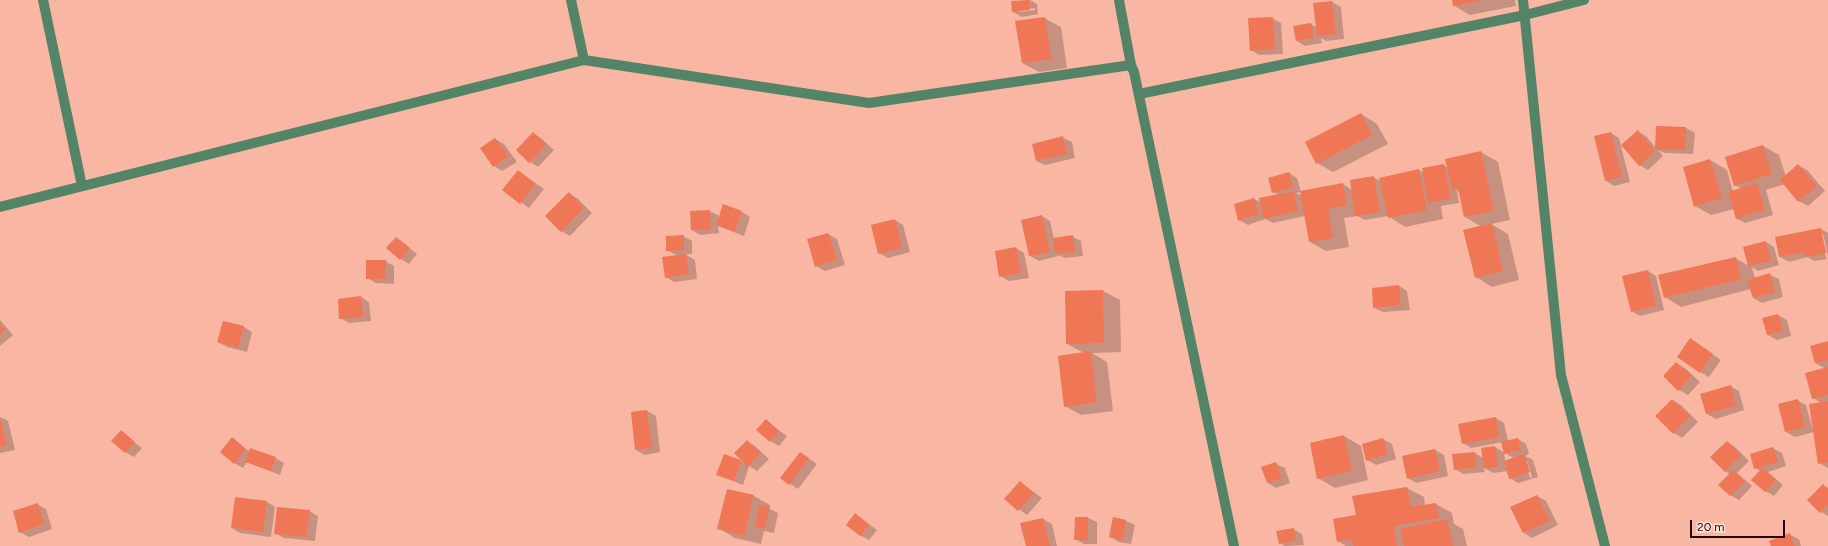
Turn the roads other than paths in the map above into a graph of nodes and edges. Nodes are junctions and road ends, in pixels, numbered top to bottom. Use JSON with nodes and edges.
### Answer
{"nodes":[{"id":1,"x":43,"y":0,"type":"edge"},
{"id":2,"x":571,"y":0,"type":"edge"},
{"id":3,"x":1119,"y":0,"type":"edge"},
{"id":4,"x":1523,"y":0,"type":"edge"},
{"id":5,"x":1584,"y":0,"type":"edge"},
{"id":6,"x":1526,"y":15,"type":"junction"},
{"id":7,"x":584,"y":60,"type":"junction"},
{"id":8,"x":1131,"y":66,"type":"junction"},
{"id":9,"x":1139,"y":94,"type":"junction"},
{"id":10,"x":82,"y":186,"type":"junction"},
{"id":11,"x":0,"y":207,"type":"edge"},
{"id":12,"x":1234,"y":546,"type":"edge"},
{"id":13,"x":1605,"y":546,"type":"edge"}],
"edges":[{"from":1,"to":10,"type":"street"},
{"from":2,"to":7,"type":"street"},
{"from":3,"to":8,"type":"street"},
{"from":4,"to":6,"type":"street"},
{"from":5,"to":6,"type":"street"},
{"from":6,"to":9,"type":"street"},
{"from":6,"to":13,"type":"street"},
{"from":7,"to":8,"type":"street"},
{"from":7,"to":10,"type":"street"},
{"from":8,"to":9,"type":"street"},
{"from":9,"to":12,"type":"street"},
{"from":10,"to":11,"type":"street"}]}
